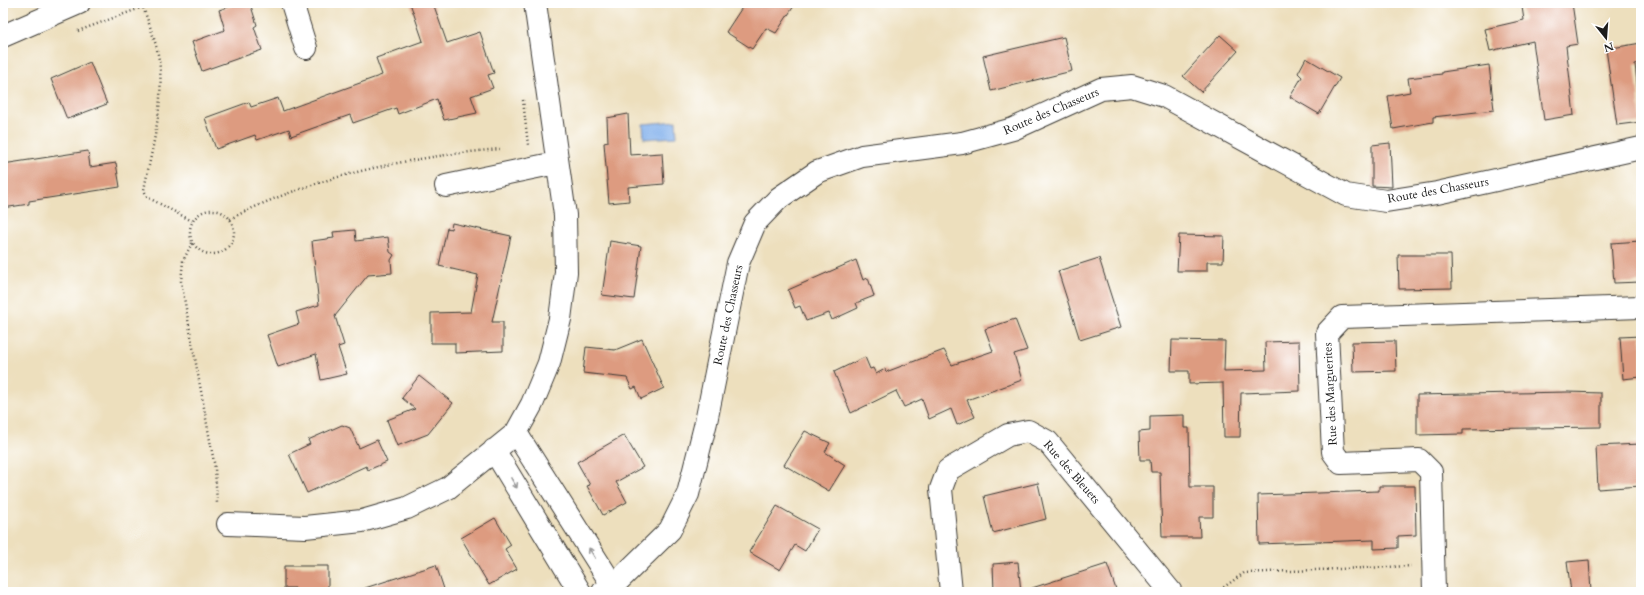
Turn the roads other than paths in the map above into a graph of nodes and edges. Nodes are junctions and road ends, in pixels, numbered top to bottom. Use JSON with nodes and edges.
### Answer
{"nodes":[{"id":1,"x":79,"y":3,"type":"edge"},
{"id":2,"x":292,"y":3,"type":"edge"},
{"id":3,"x":535,"y":3,"type":"edge"},
{"id":4,"x":3,"y":36,"type":"edge"},
{"id":5,"x":306,"y":48,"type":"dead end"},
{"id":6,"x":1641,"y":148,"type":"edge"},
{"id":7,"x":556,"y":164,"type":"junction"},
{"id":8,"x":446,"y":186,"type":"dead end"},
{"id":9,"x":1641,"y":307,"type":"edge"},
{"id":10,"x":516,"y":433,"type":"junction"},
{"id":11,"x":494,"y":450,"type":"junction"},
{"id":12,"x":228,"y":524,"type":"dead end"},
{"id":13,"x":608,"y":589,"type":"edge"},
{"id":14,"x":580,"y":592,"type":"edge"},
{"id":15,"x":951,"y":592,"type":"edge"},
{"id":16,"x":1170,"y":592,"type":"edge"},
{"id":17,"x":1434,"y":592,"type":"edge"}],
"edges":[{"from":1,"to":4,"type":"street"},
{"from":2,"to":5,"type":"street"},
{"from":3,"to":7,"type":"street"},
{"from":6,"to":13,"type":"street","name":"Route des Chasseurs"},
{"from":7,"to":8,"type":"street"},
{"from":7,"to":10,"type":"street"},
{"from":9,"to":17,"type":"street","name":"Rue des Marguerites"},
{"from":10,"to":11,"type":"street"},
{"from":13,"to":10,"type":"street","name":"Route des Chasseurs","one_way":true},
{"from":11,"to":12,"type":"street"},
{"from":11,"to":14,"type":"street","one_way":true},
{"from":15,"to":16,"type":"street","name":"Rue des Bleuets"}]}
